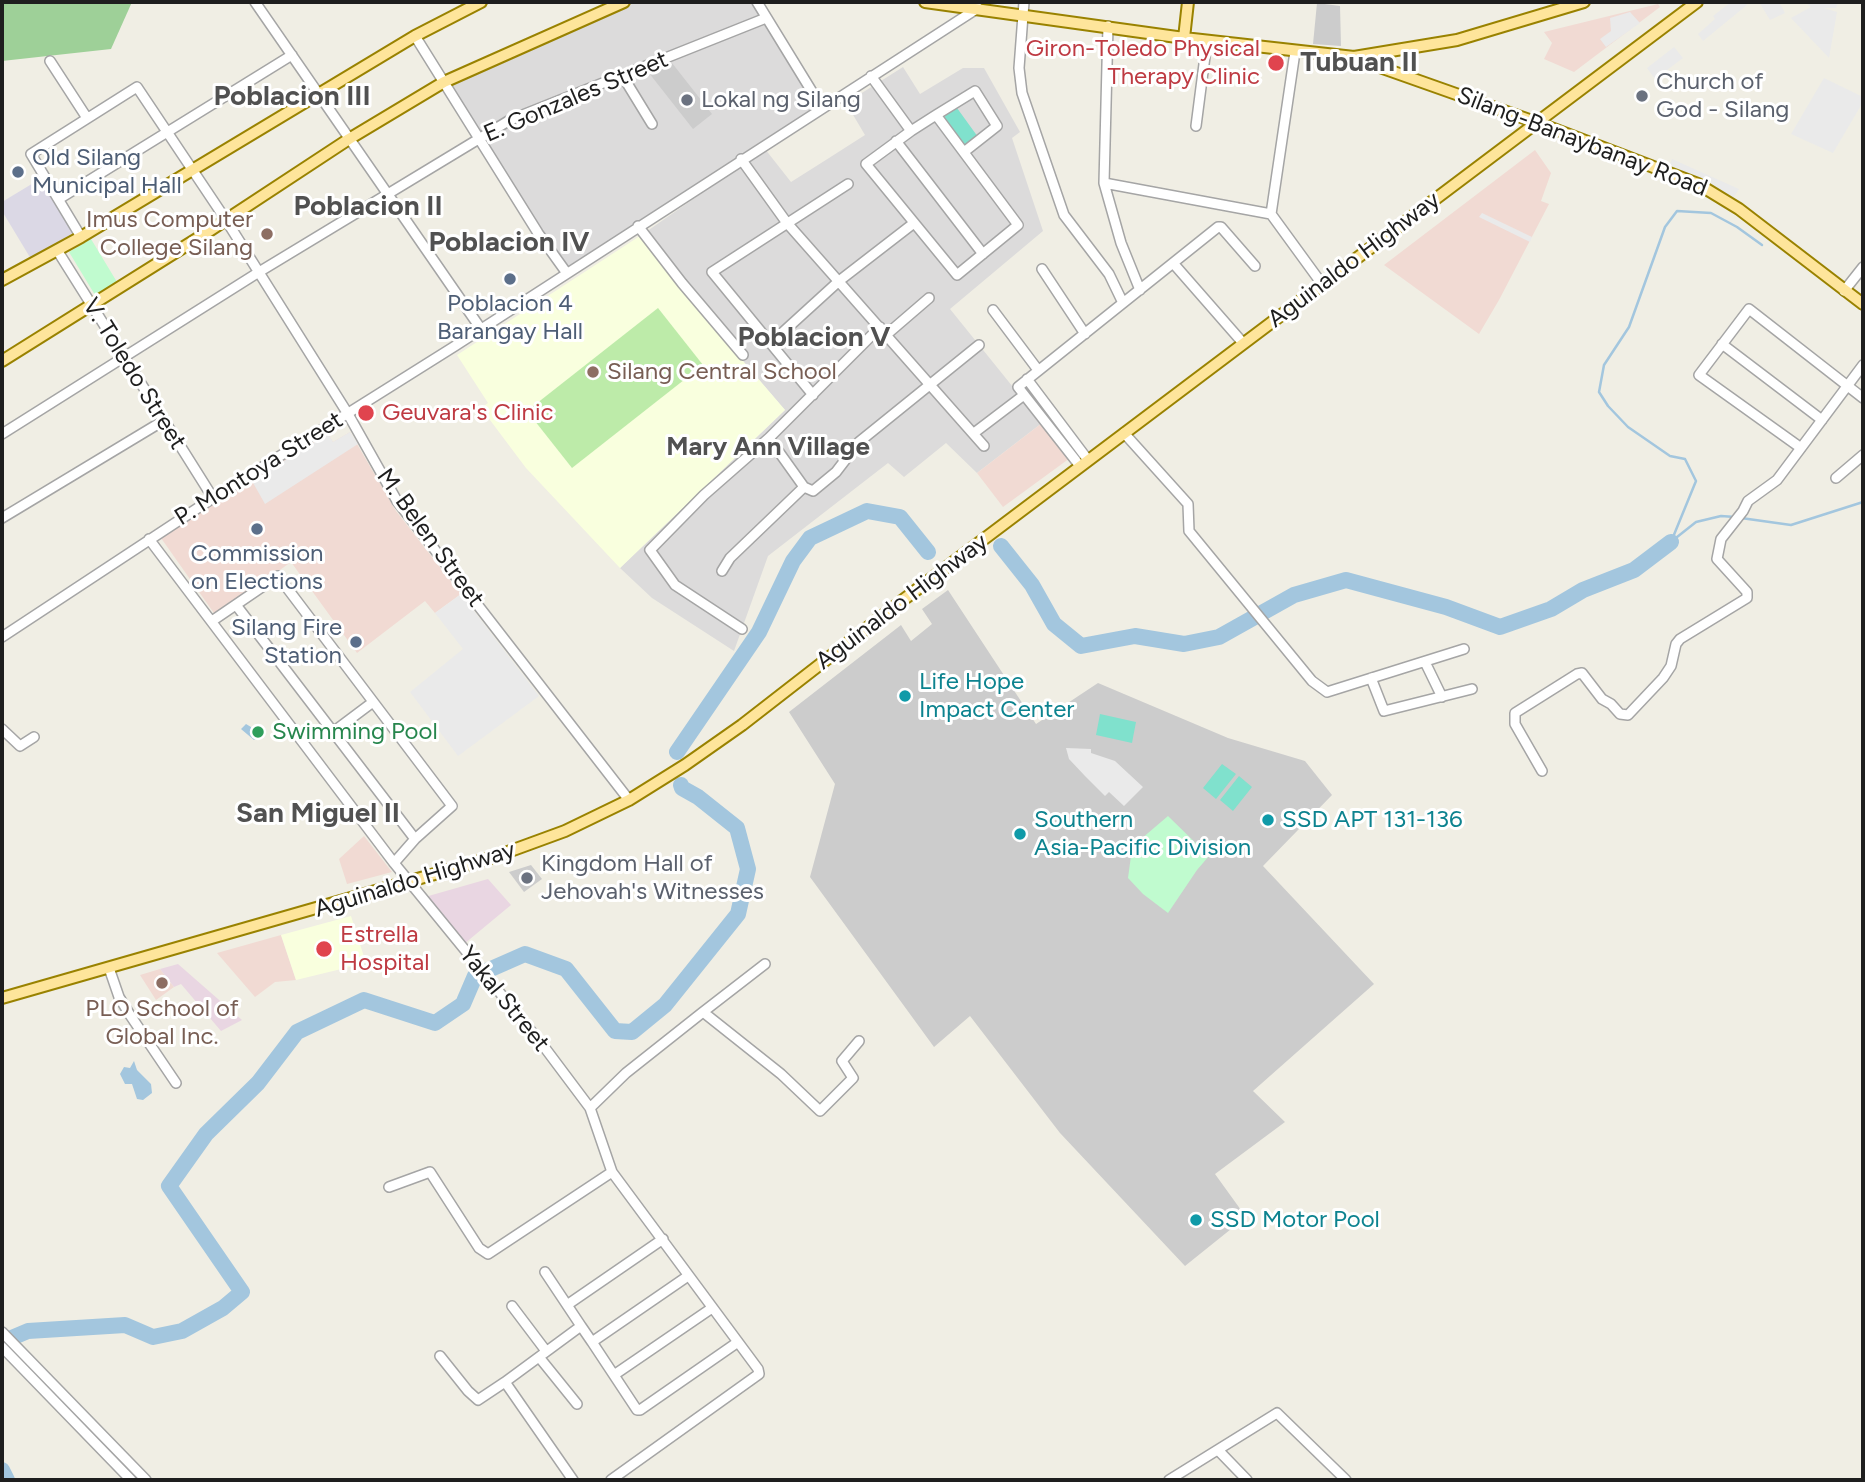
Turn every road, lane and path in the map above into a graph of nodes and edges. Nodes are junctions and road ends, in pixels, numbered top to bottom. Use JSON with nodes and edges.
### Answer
{"nodes":[{"id":1,"x":256,"y":2,"type":"edge"},
{"id":2,"x":481,"y":2,"type":"edge"},
{"id":3,"x":624,"y":2,"type":"edge"},
{"id":4,"x":757,"y":2,"type":"edge"},
{"id":5,"x":925,"y":2,"type":"edge"},
{"id":6,"x":1024,"y":2,"type":"edge"},
{"id":7,"x":1188,"y":2,"type":"edge"},
{"id":8,"x":1584,"y":2,"type":"edge"},
{"id":9,"x":1697,"y":2,"type":"edge"},
{"id":10,"x":1683,"y":6,"type":"edge"},
{"id":11,"x":978,"y":8,"type":"junction"},
{"id":12,"x":1022,"y":14,"type":"junction"},
{"id":13,"x":766,"y":18,"type":"junction"},
{"id":14,"x":1108,"y":26,"type":"junction"},
{"id":15,"x":415,"y":36,"type":"junction"},
{"id":16,"x":1184,"y":38,"type":"junction"},
{"id":17,"x":1206,"y":41,"type":"junction"},
{"id":18,"x":1295,"y":52,"type":"junction"},
{"id":19,"x":292,"y":55,"type":"junction"},
{"id":20,"x":1354,"y":57,"type":"junction"},
{"id":21,"x":50,"y":61,"type":"dead end"},
{"id":22,"x":622,"y":75,"type":"junction"},
{"id":23,"x":872,"y":76,"type":"junction"},
{"id":24,"x":444,"y":82,"type":"junction"},
{"id":25,"x":317,"y":93,"type":"junction"},
{"id":26,"x":822,"y":108,"type":"junction"},
{"id":27,"x":936,"y":115,"type":"junction"},
{"id":28,"x":87,"y":118,"type":"junction"},
{"id":29,"x":1538,"y":123,"type":"junction"},
{"id":30,"x":652,"y":124,"type":"dead end"},
{"id":31,"x":1196,"y":126,"type":"dead end"},
{"id":32,"x":169,"y":131,"type":"junction"},
{"id":33,"x":911,"y":131,"type":"junction"},
{"id":34,"x":478,"y":138,"type":"junction"},
{"id":35,"x":349,"y":139,"type":"junction"},
{"id":36,"x":896,"y":141,"type":"junction"},
{"id":37,"x":964,"y":152,"type":"junction"},
{"id":38,"x":741,"y":159,"type":"junction"},
{"id":39,"x":194,"y":169,"type":"junction"},
{"id":40,"x":1104,"y":183,"type":"junction"},
{"id":41,"x":848,"y":184,"type":"dead end"},
{"id":42,"x":387,"y":195,"type":"junction"},
{"id":43,"x":59,"y":199,"type":"junction"},
{"id":44,"x":1271,"y":214,"type":"junction"},
{"id":45,"x":226,"y":220,"type":"junction"},
{"id":46,"x":787,"y":223,"type":"junction"},
{"id":47,"x":914,"y":223,"type":"junction"},
{"id":48,"x":638,"y":226,"type":"junction"},
{"id":49,"x":81,"y":237,"type":"junction"},
{"id":50,"x":57,"y":250,"type":"junction"},
{"id":51,"x":983,"y":254,"type":"junction"},
{"id":52,"x":1173,"y":263,"type":"junction"},
{"id":53,"x":1255,"y":266,"type":"dead end"},
{"id":54,"x":1863,"y":267,"type":"edge"},
{"id":55,"x":1042,"y":269,"type":"dead end"},
{"id":56,"x":258,"y":272,"type":"junction"},
{"id":57,"x":566,"y":272,"type":"junction"},
{"id":58,"x":2,"y":280,"type":"edge"},
{"id":59,"x":839,"y":281,"type":"junction"},
{"id":60,"x":1322,"y":284,"type":"junction"},
{"id":61,"x":1140,"y":290,"type":"junction"},
{"id":62,"x":1844,"y":291,"type":"junction"},
{"id":63,"x":929,"y":298,"type":"dead end"},
{"id":64,"x":1123,"y":303,"type":"junction"},
{"id":65,"x":1863,"y":304,"type":"edge"},
{"id":66,"x":90,"y":305,"type":"junction"},
{"id":67,"x":993,"y":310,"type":"dead end"},
{"id":68,"x":481,"y":329,"type":"junction"},
{"id":69,"x":883,"y":331,"type":"junction"},
{"id":70,"x":1085,"y":334,"type":"junction"},
{"id":71,"x":771,"y":343,"type":"junction"},
{"id":72,"x":1243,"y":343,"type":"junction"},
{"id":73,"x":1723,"y":344,"type":"junction"},
{"id":74,"x":979,"y":345,"type":"dead end"},
{"id":75,"x":743,"y":355,"type":"dead end"},
{"id":76,"x":123,"y":357,"type":"junction"},
{"id":77,"x":2,"y":361,"type":"edge"},
{"id":78,"x":1863,"y":365,"type":"edge"},
{"id":79,"x":1038,"y":370,"type":"junction"},
{"id":80,"x":1027,"y":379,"type":"junction"},
{"id":81,"x":931,"y":385,"type":"junction"},
{"id":82,"x":1847,"y":386,"type":"junction"},
{"id":83,"x":813,"y":395,"type":"junction"},
{"id":84,"x":1024,"y":395,"type":"junction"},
{"id":85,"x":1863,"y":398,"type":"edge"},
{"id":86,"x":348,"y":414,"type":"junction"},
{"id":87,"x":1822,"y":420,"type":"junction"},
{"id":88,"x":163,"y":421,"type":"junction"},
{"id":89,"x":974,"y":433,"type":"junction"},
{"id":90,"x":1124,"y":433,"type":"junction"},
{"id":91,"x":2,"y":434,"type":"edge"},
{"id":92,"x":769,"y":438,"type":"junction"},
{"id":93,"x":984,"y":446,"type":"dead end"},
{"id":94,"x":1801,"y":448,"type":"junction"},
{"id":95,"x":1863,"y":455,"type":"edge"},
{"id":96,"x":1084,"y":463,"type":"junction"},
{"id":97,"x":1836,"y":478,"type":"dead end"},
{"id":98,"x":804,"y":487,"type":"junction"},
{"id":99,"x":213,"y":498,"type":"junction"},
{"id":100,"x":2,"y":518,"type":"edge"},
{"id":101,"x":149,"y":539,"type":"junction"},
{"id":102,"x":722,"y":571,"type":"dead end"},
{"id":103,"x":236,"y":605,"type":"junction"},
{"id":104,"x":212,"y":621,"type":"junction"},
{"id":105,"x":742,"y":629,"type":"dead end"},
{"id":106,"x":2,"y":637,"type":"edge"},
{"id":107,"x":1464,"y":649,"type":"dead end"},
{"id":108,"x":1425,"y":662,"type":"junction"},
{"id":109,"x":1371,"y":678,"type":"junction"},
{"id":110,"x":1472,"y":689,"type":"dead end"},
{"id":111,"x":1442,"y":697,"type":"junction"},
{"id":112,"x":373,"y":702,"type":"junction"},
{"id":113,"x":2,"y":729,"type":"edge"},
{"id":114,"x":333,"y":732,"type":"junction"},
{"id":115,"x":34,"y":737,"type":"dead end"},
{"id":116,"x":1542,"y":771,"type":"dead end"},
{"id":117,"x":629,"y":800,"type":"junction"},
{"id":118,"x":415,"y":839,"type":"junction"},
{"id":119,"x":394,"y":863,"type":"junction"},
{"id":120,"x":409,"y":883,"type":"junction"},
{"id":121,"x":765,"y":964,"type":"dead end"},
{"id":122,"x":109,"y":968,"type":"junction"},
{"id":123,"x":2,"y":998,"type":"edge"},
{"id":124,"x":703,"y":1012,"type":"junction"},
{"id":125,"x":859,"y":1041,"type":"dead end"},
{"id":126,"x":176,"y":1083,"type":"dead end"},
{"id":127,"x":590,"y":1108,"type":"junction"},
{"id":128,"x":612,"y":1172,"type":"junction"},
{"id":129,"x":389,"y":1187,"type":"dead end"},
{"id":130,"x":663,"y":1239,"type":"junction"},
{"id":131,"x":545,"y":1272,"type":"dead end"},
{"id":132,"x":688,"y":1276,"type":"junction"},
{"id":133,"x":567,"y":1305,"type":"junction"},
{"id":134,"x":512,"y":1306,"type":"dead end"},
{"id":135,"x":712,"y":1308,"type":"junction"},
{"id":136,"x":581,"y":1326,"type":"junction"},
{"id":137,"x":2,"y":1332,"type":"edge"},
{"id":138,"x":592,"y":1342,"type":"junction"},
{"id":139,"x":738,"y":1342,"type":"junction"},
{"id":140,"x":2,"y":1347,"type":"edge"},
{"id":141,"x":543,"y":1354,"type":"junction"},
{"id":142,"x":440,"y":1356,"type":"dead end"},
{"id":143,"x":614,"y":1375,"type":"junction"},
{"id":144,"x":505,"y":1382,"type":"junction"},
{"id":145,"x":577,"y":1404,"type":"dead end"},
{"id":146,"x":1218,"y":1450,"type":"junction"},
{"id":147,"x":131,"y":1480,"type":"edge"},
{"id":148,"x":146,"y":1480,"type":"edge"},
{"id":149,"x":573,"y":1480,"type":"edge"},
{"id":150,"x":611,"y":1480,"type":"edge"},
{"id":151,"x":1169,"y":1480,"type":"edge"},
{"id":152,"x":1247,"y":1480,"type":"edge"},
{"id":153,"x":1346,"y":1480,"type":"edge"}],
"edges":[{"from":1,"to":19,"type":"street"},
{"from":2,"to":15,"type":"main road"},
{"from":3,"to":24,"type":"main road"},
{"from":4,"to":13,"type":"street"},
{"from":5,"to":11,"type":"main road"},
{"from":6,"to":12,"type":"street"},
{"from":7,"to":16,"type":"main road"},
{"from":8,"to":20,"type":"main road"},
{"from":9,"to":10,"type":"main road","name":"Aguinaldo Highway"},
{"from":10,"to":29,"type":"main road","name":"Aguinaldo Highway"},
{"from":11,"to":12,"type":"main road"},
{"from":11,"to":23,"type":"street","name":"P. Montoya Street"},
{"from":12,"to":14,"type":"main road"},
{"from":12,"to":64,"type":"street"},
{"from":13,"to":22,"type":"street","name":"E. Gonzales Street"},
{"from":13,"to":26,"type":"street"},
{"from":14,"to":16,"type":"main road"},
{"from":14,"to":40,"type":"street"},
{"from":15,"to":24,"type":"street"},
{"from":15,"to":25,"type":"main road"},
{"from":16,"to":17,"type":"main road"},
{"from":17,"to":18,"type":"main road"},
{"from":17,"to":31,"type":"street"},
{"from":18,"to":20,"type":"main road"},
{"from":18,"to":44,"type":"street"},
{"from":19,"to":25,"type":"street"},
{"from":19,"to":32,"type":"street"},
{"from":20,"to":29,"type":"main road","name":"Silang-Banaybanay Road"},
{"from":21,"to":28,"type":"street"},
{"from":22,"to":30,"type":"street"},
{"from":22,"to":34,"type":"street","name":"E. Gonzales Street"},
{"from":23,"to":26,"type":"street","name":"P. Montoya Street"},
{"from":23,"to":33,"type":"street"},
{"from":24,"to":34,"type":"street"},
{"from":24,"to":35,"type":"main road"},
{"from":25,"to":35,"type":"street"},
{"from":25,"to":39,"type":"main road"},
{"from":26,"to":38,"type":"street","name":"P. Montoya Street"},
{"from":27,"to":33,"type":"street"},
{"from":27,"to":37,"type":"street"},
{"from":27,"to":37,"type":"street"},
{"from":28,"to":32,"type":"street","name":"M. Belen Street"},
{"from":28,"to":43,"type":"street"},
{"from":29,"to":60,"type":"main road","name":"Aguinaldo Highway"},
{"from":29,"to":62,"type":"main road","name":"Silang-Banaybanay Road"},
{"from":32,"to":39,"type":"street","name":"M. Belen Street"},
{"from":32,"to":43,"type":"street"},
{"from":33,"to":36,"type":"street"},
{"from":34,"to":42,"type":"street","name":"E. Gonzales Street"},
{"from":34,"to":57,"type":"street"},
{"from":35,"to":42,"type":"street"},
{"from":35,"to":45,"type":"main road"},
{"from":36,"to":47,"type":"street"},
{"from":36,"to":51,"type":"street"},
{"from":37,"to":51,"type":"street"},
{"from":38,"to":46,"type":"street"},
{"from":38,"to":48,"type":"street","name":"P. Montoya Street"},
{"from":39,"to":45,"type":"street","name":"M. Belen Street"},
{"from":39,"to":49,"type":"main road"},
{"from":40,"to":44,"type":"street"},
{"from":40,"to":61,"type":"street"},
{"from":41,"to":46,"type":"street"},
{"from":42,"to":56,"type":"street","name":"E. Gonzales Street"},
{"from":42,"to":68,"type":"street"},
{"from":43,"to":49,"type":"street"},
{"from":44,"to":60,"type":"street"},
{"from":45,"to":56,"type":"street","name":"M. Belen Street"},
{"from":45,"to":66,"type":"main road"},
{"from":46,"to":59,"type":"street"},
{"from":46,"to":71,"type":"street"},
{"from":47,"to":51,"type":"street"},
{"from":47,"to":59,"type":"street"},
{"from":48,"to":57,"type":"street","name":"P. Montoya Street"},
{"from":48,"to":75,"type":"street"},
{"from":49,"to":50,"type":"main road"},
{"from":50,"to":58,"type":"main road"},
{"from":50,"to":66,"type":"street","name":"V. Toledo Street"},
{"from":52,"to":53,"type":"street"},
{"from":52,"to":61,"type":"street"},
{"from":52,"to":72,"type":"street"},
{"from":54,"to":62,"type":"street"},
{"from":55,"to":70,"type":"street"},
{"from":56,"to":76,"type":"street","name":"E. Gonzales Street"},
{"from":56,"to":86,"type":"street","name":"M. Belen Street"},
{"from":57,"to":68,"type":"street","name":"P. Montoya Street"},
{"from":59,"to":69,"type":"street"},
{"from":59,"to":71,"type":"street"},
{"from":60,"to":72,"type":"main road","name":"Aguinaldo Highway"},
{"from":61,"to":64,"type":"street"},
{"from":62,"to":65,"type":"main road","name":"Silang-Banaybanay Road"},
{"from":63,"to":69,"type":"street"},
{"from":64,"to":70,"type":"street"},
{"from":66,"to":76,"type":"street","name":"V. Toledo Street"},
{"from":66,"to":77,"type":"main road"},
{"from":67,"to":79,"type":"street"},
{"from":68,"to":86,"type":"street","name":"P. Montoya Street"},
{"from":69,"to":81,"type":"street"},
{"from":69,"to":83,"type":"street"},
{"from":70,"to":79,"type":"street"},
{"from":71,"to":83,"type":"street"},
{"from":72,"to":90,"type":"main road","name":"Aguinaldo Highway"},
{"from":73,"to":82,"type":"street"},
{"from":73,"to":87,"type":"street"},
{"from":73,"to":94,"type":"street"},
{"from":74,"to":81,"type":"street"},
{"from":76,"to":88,"type":"street","name":"V. Toledo Street"},
{"from":76,"to":91,"type":"street","name":"E. Gonzales Street"},
{"from":78,"to":82,"type":"street"},
{"from":79,"to":80,"type":"street"},
{"from":80,"to":84,"type":"street"},
{"from":80,"to":96,"type":"street"},
{"from":81,"to":89,"type":"street"},
{"from":81,"to":98,"type":"street"},
{"from":82,"to":85,"type":"street"},
{"from":82,"to":87,"type":"street"},
{"from":83,"to":92,"type":"street"},
{"from":84,"to":89,"type":"street"},
{"from":84,"to":96,"type":"street"},
{"from":86,"to":99,"type":"street","name":"P. Montoya Street"},
{"from":86,"to":117,"type":"street","name":"M. Belen Street"},
{"from":87,"to":94,"type":"street"},
{"from":88,"to":99,"type":"street","name":"V. Toledo Street"},
{"from":88,"to":100,"type":"street"},
{"from":89,"to":93,"type":"street"},
{"from":90,"to":96,"type":"main road","name":"Aguinaldo Highway"},
{"from":90,"to":109,"type":"street"},
{"from":92,"to":98,"type":"street"},
{"from":92,"to":105,"type":"street"},
{"from":94,"to":116,"type":"street"},
{"from":95,"to":97,"type":"street"},
{"from":96,"to":117,"type":"main road","name":"Aguinaldo Highway"},
{"from":98,"to":102,"type":"street"},
{"from":99,"to":101,"type":"street","name":"P. Montoya Street"},
{"from":101,"to":104,"type":"street","name":"Yakal Street"},
{"from":101,"to":106,"type":"street","name":"P. Montoya Street"},
{"from":103,"to":104,"type":"street"},
{"from":103,"to":112,"type":"street"},
{"from":103,"to":114,"type":"street"},
{"from":104,"to":119,"type":"street","name":"Yakal Street"},
{"from":107,"to":108,"type":"street"},
{"from":108,"to":109,"type":"street"},
{"from":108,"to":111,"type":"street"},
{"from":109,"to":111,"type":"street"},
{"from":110,"to":111,"type":"street"},
{"from":112,"to":114,"type":"street"},
{"from":112,"to":118,"type":"street"},
{"from":113,"to":115,"type":"street"},
{"from":114,"to":118,"type":"street"},
{"from":117,"to":120,"type":"main road","name":"Aguinaldo Highway"},
{"from":118,"to":119,"type":"street"},
{"from":119,"to":120,"type":"street","name":"Yakal Street"},
{"from":120,"to":122,"type":"main road","name":"Aguinaldo Highway"},
{"from":120,"to":127,"type":"street","name":"Yakal Street"},
{"from":121,"to":124,"type":"street"},
{"from":122,"to":123,"type":"main road","name":"Aguinaldo Highway"},
{"from":122,"to":126,"type":"street"},
{"from":124,"to":125,"type":"street"},
{"from":124,"to":127,"type":"street"},
{"from":127,"to":128,"type":"street","name":"Yakal Street"},
{"from":128,"to":129,"type":"street"},
{"from":128,"to":130,"type":"street","name":"Yakal Street"},
{"from":130,"to":132,"type":"street","name":"Yakal Street"},
{"from":130,"to":133,"type":"street"},
{"from":131,"to":133,"type":"street"},
{"from":132,"to":135,"type":"street","name":"Yakal Street"},
{"from":132,"to":138,"type":"street"},
{"from":133,"to":136,"type":"street"},
{"from":134,"to":141,"type":"street"},
{"from":135,"to":139,"type":"street","name":"Yakal Street"},
{"from":135,"to":143,"type":"street"},
{"from":136,"to":138,"type":"street"},
{"from":136,"to":141,"type":"street"},
{"from":137,"to":148,"type":"street"},
{"from":138,"to":143,"type":"street"},
{"from":139,"to":143,"type":"street"},
{"from":139,"to":150,"type":"street","name":"Yakal Street"},
{"from":140,"to":147,"type":"street"},
{"from":141,"to":144,"type":"street"},
{"from":141,"to":145,"type":"street"},
{"from":142,"to":144,"type":"street"},
{"from":144,"to":149,"type":"street"},
{"from":146,"to":151,"type":"street"},
{"from":146,"to":152,"type":"street"},
{"from":146,"to":153,"type":"street"}]}
